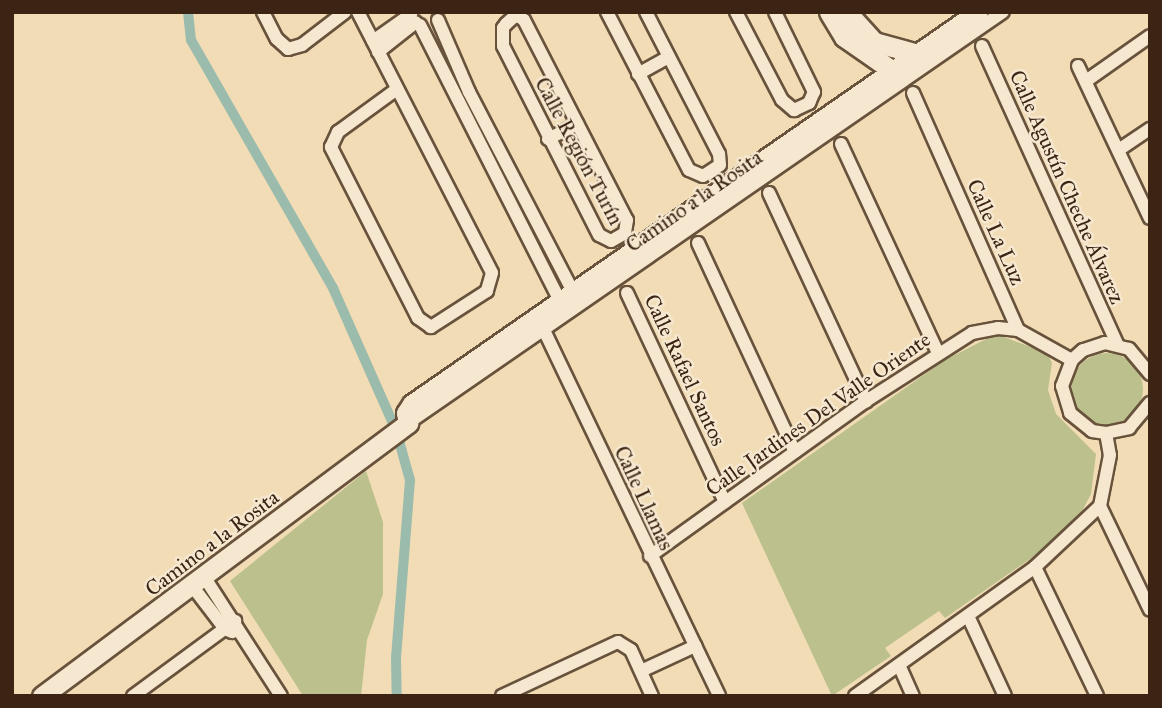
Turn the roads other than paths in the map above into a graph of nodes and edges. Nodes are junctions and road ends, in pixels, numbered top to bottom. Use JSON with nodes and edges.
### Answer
{"nodes":[{"id":1,"x":263,"y":12,"type":"edge"},
{"id":2,"x":345,"y":12,"type":"edge"},
{"id":3,"x":358,"y":12,"type":"edge"},
{"id":4,"x":607,"y":12,"type":"edge"},
{"id":5,"x":646,"y":12,"type":"edge"},
{"id":6,"x":736,"y":12,"type":"edge"},
{"id":7,"x":775,"y":12,"type":"edge"},
{"id":8,"x":829,"y":12,"type":"edge"},
{"id":9,"x":847,"y":12,"type":"edge"},
{"id":10,"x":978,"y":12,"type":"edge"},
{"id":11,"x":1003,"y":12,"type":"edge"},
{"id":12,"x":520,"y":14,"type":"edge"},
{"id":13,"x":440,"y":16,"type":"edge"},
{"id":14,"x":414,"y":18,"type":"edge"},
{"id":15,"x":1150,"y":36,"type":"edge"},
{"id":16,"x":376,"y":46,"type":"junction"},
{"id":17,"x":982,"y":46,"type":"dead end"},
{"id":18,"x":918,"y":54,"type":"junction"},
{"id":19,"x":669,"y":57,"type":"junction"},
{"id":20,"x":1078,"y":66,"type":"dead end"},
{"id":21,"x":893,"y":71,"type":"junction"},
{"id":22,"x":638,"y":74,"type":"junction"},
{"id":23,"x":1086,"y":81,"type":"junction"},
{"id":24,"x":397,"y":89,"type":"junction"},
{"id":25,"x":914,"y":93,"type":"dead end"},
{"id":26,"x":577,"y":124,"type":"junction"},
{"id":27,"x":1150,"y":129,"type":"edge"},
{"id":28,"x":548,"y":139,"type":"junction"},
{"id":29,"x":841,"y":144,"type":"dead end"},
{"id":30,"x":1120,"y":149,"type":"junction"},
{"id":31,"x":502,"y":153,"type":"junction"},
{"id":32,"x":489,"y":160,"type":"junction"},
{"id":33,"x":769,"y":192,"type":"dead end"},
{"id":34,"x":1150,"y":218,"type":"edge"},
{"id":35,"x":698,"y":243,"type":"dead end"},
{"id":36,"x":627,"y":293,"type":"dead end"},
{"id":37,"x":566,"y":296,"type":"junction"},
{"id":38,"x":541,"y":324,"type":"junction"},
{"id":39,"x":1018,"y":330,"type":"junction"},
{"id":40,"x":1117,"y":344,"type":"junction"},
{"id":41,"x":938,"y":353,"type":"junction"},
{"id":42,"x":1072,"y":360,"type":"junction"},
{"id":43,"x":1149,"y":369,"type":"edge"},
{"id":44,"x":866,"y":401,"type":"junction"},
{"id":45,"x":1149,"y":410,"type":"edge"},
{"id":46,"x":1106,"y":433,"type":"junction"},
{"id":47,"x":795,"y":452,"type":"junction"},
{"id":48,"x":725,"y":502,"type":"junction"},
{"id":49,"x":1100,"y":506,"type":"junction"},
{"id":50,"x":650,"y":556,"type":"junction"},
{"id":51,"x":1035,"y":567,"type":"junction"},
{"id":52,"x":199,"y":583,"type":"junction"},
{"id":53,"x":1150,"y":610,"type":"edge"},
{"id":54,"x":968,"y":616,"type":"junction"},
{"id":55,"x":232,"y":628,"type":"junction"},
{"id":56,"x":695,"y":646,"type":"junction"},
{"id":57,"x":899,"y":665,"type":"junction"},
{"id":58,"x":641,"y":671,"type":"junction"},
{"id":59,"x":275,"y":694,"type":"edge"},
{"id":60,"x":42,"y":696,"type":"edge"},
{"id":61,"x":133,"y":696,"type":"edge"},
{"id":62,"x":502,"y":696,"type":"edge"},
{"id":63,"x":652,"y":696,"type":"edge"},
{"id":64,"x":719,"y":696,"type":"edge"},
{"id":65,"x":855,"y":696,"type":"edge"},
{"id":66,"x":913,"y":696,"type":"edge"},
{"id":67,"x":1004,"y":696,"type":"edge"},
{"id":68,"x":1097,"y":696,"type":"edge"}],
"edges":[{"from":1,"to":2,"type":"street"},
{"from":3,"to":16,"type":"street"},
{"from":4,"to":22,"type":"street"},
{"from":5,"to":19,"type":"street"},
{"from":6,"to":7,"type":"street"},
{"from":8,"to":21,"type":"street"},
{"from":9,"to":18,"type":"street"},
{"from":10,"to":18,"type":"street"},
{"from":11,"to":38,"type":"street","name":"Camino a la Rosita"},
{"from":12,"to":26,"type":"street","name":"Calle Región Turín"},
{"from":12,"to":28,"type":"street","name":"Calle Región Turín"},
{"from":13,"to":14,"type":"street"},
{"from":13,"to":31,"type":"street"},
{"from":14,"to":16,"type":"street"},
{"from":14,"to":32,"type":"street"},
{"from":15,"to":23,"type":"street"},
{"from":16,"to":24,"type":"street"},
{"from":17,"to":40,"type":"street","name":"Calle Agustín Cheche Álvarez"},
{"from":18,"to":21,"type":"street","name":"Camino a la Rosita"},
{"from":19,"to":22,"type":"street"},
{"from":19,"to":22,"type":"street"},
{"from":20,"to":23,"type":"street"},
{"from":21,"to":37,"type":"street","name":"Camino a la Rosita"},
{"from":23,"to":30,"type":"street"},
{"from":24,"to":24,"type":"street"},
{"from":25,"to":39,"type":"street","name":"Calle La Luz"},
{"from":26,"to":28,"type":"street"},
{"from":26,"to":28,"type":"street","name":"Calle Región Turín"},
{"from":27,"to":30,"type":"street"},
{"from":29,"to":41,"type":"street"},
{"from":30,"to":34,"type":"street"},
{"from":31,"to":32,"type":"street"},
{"from":31,"to":37,"type":"street"},
{"from":32,"to":37,"type":"street"},
{"from":33,"to":44,"type":"street"},
{"from":35,"to":47,"type":"street"},
{"from":36,"to":48,"type":"street","name":"Calle Rafael Santos"},
{"from":37,"to":38,"type":"street","name":"Camino a la Rosita"},
{"from":38,"to":50,"type":"street","name":"Calle Llamas"},
{"from":38,"to":52,"type":"street","name":"Camino a la Rosita"},
{"from":39,"to":41,"type":"street","name":"Calle Jardines Del Valle Oriente"},
{"from":39,"to":42,"type":"street"},
{"from":40,"to":42,"type":"street"},
{"from":40,"to":43,"type":"street"},
{"from":41,"to":44,"type":"street","name":"Calle Jardines Del Valle Oriente"},
{"from":42,"to":46,"type":"street"},
{"from":44,"to":47,"type":"street","name":"Calle Jardines Del Valle Oriente"},
{"from":45,"to":46,"type":"street"},
{"from":46,"to":49,"type":"street"},
{"from":47,"to":48,"type":"street","name":"Calle Jardines Del Valle Oriente"},
{"from":48,"to":50,"type":"street","name":"Calle Jardines Del Valle Oriente"},
{"from":49,"to":51,"type":"street"},
{"from":49,"to":53,"type":"street"},
{"from":50,"to":56,"type":"street","name":"Calle Llamas"},
{"from":51,"to":54,"type":"street"},
{"from":51,"to":68,"type":"street"},
{"from":52,"to":55,"type":"street"},
{"from":52,"to":60,"type":"street","name":"Camino a la Rosita"},
{"from":54,"to":57,"type":"street"},
{"from":54,"to":67,"type":"street"},
{"from":55,"to":59,"type":"street"},
{"from":55,"to":61,"type":"street"},
{"from":56,"to":58,"type":"street"},
{"from":56,"to":64,"type":"street","name":"Calle Llamas"},
{"from":57,"to":65,"type":"street"},
{"from":57,"to":66,"type":"street"},
{"from":58,"to":62,"type":"street"},
{"from":58,"to":63,"type":"street"}]}
